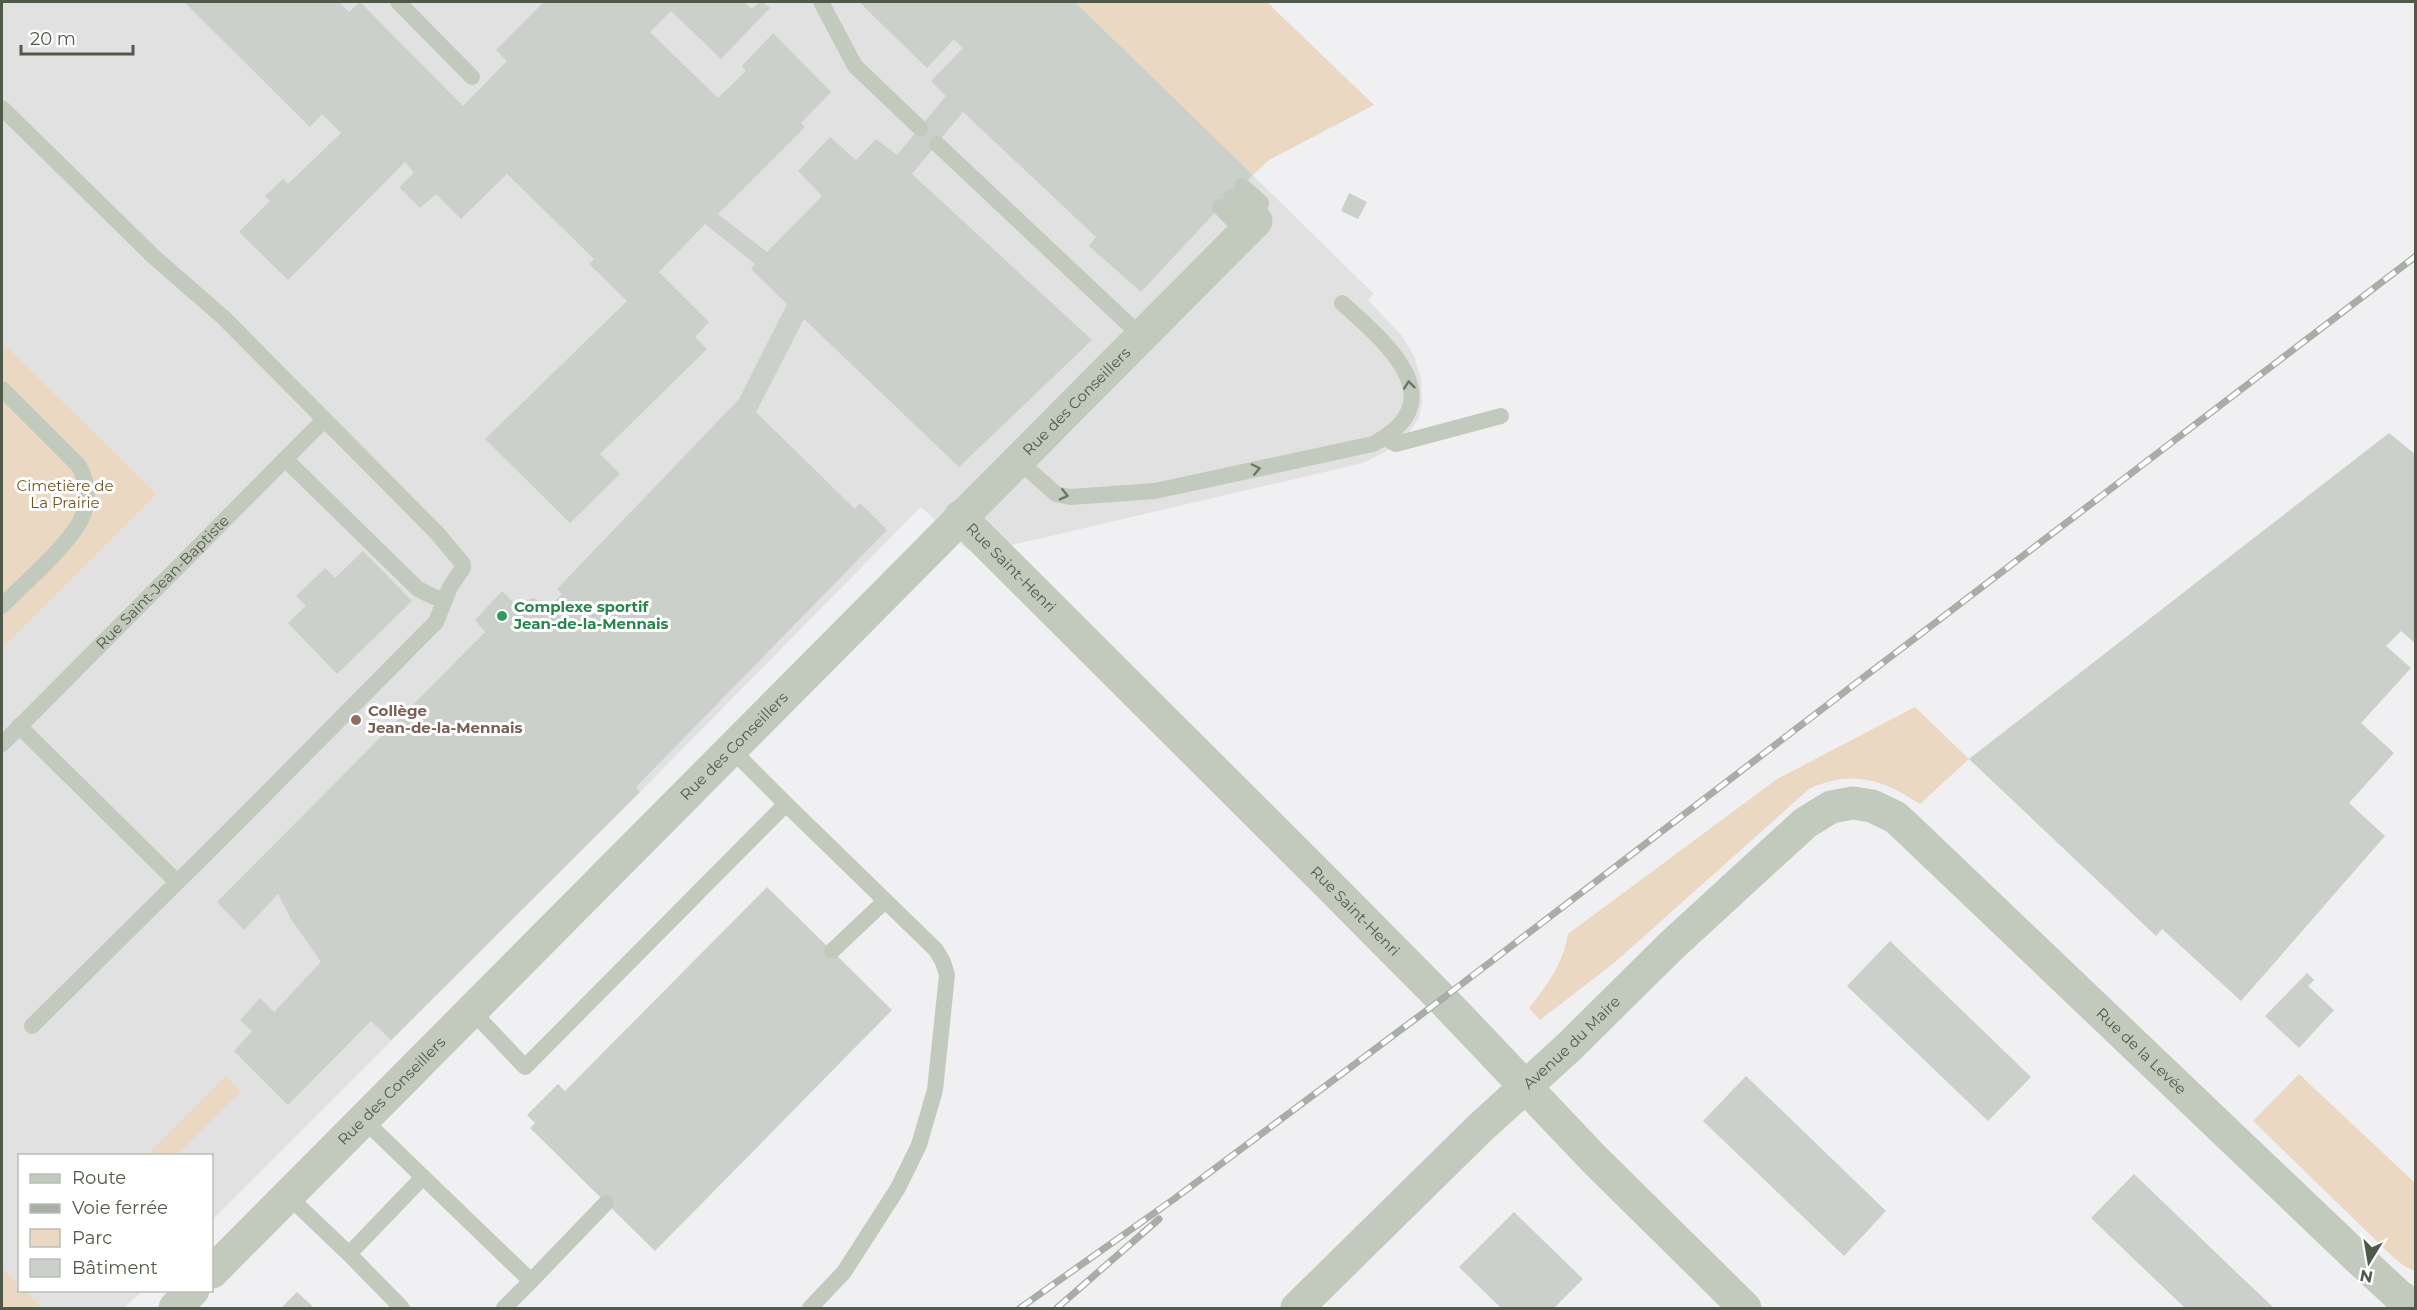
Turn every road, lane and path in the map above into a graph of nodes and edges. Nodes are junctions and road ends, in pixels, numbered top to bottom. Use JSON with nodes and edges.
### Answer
{"nodes":[{"id":1,"x":398,"y":2,"type":"edge"},
{"id":2,"x":821,"y":2,"type":"edge"},
{"id":3,"x":472,"y":77,"type":"dead end"},
{"id":4,"x":2,"y":108,"type":"edge"},
{"id":5,"x":920,"y":128,"type":"dead end"},
{"id":6,"x":937,"y":144,"type":"dead end"},
{"id":7,"x":1251,"y":227,"type":"junction"},
{"id":8,"x":1342,"y":303,"type":"dead end"},
{"id":9,"x":1141,"y":336,"type":"junction"},
{"id":10,"x":2,"y":388,"type":"edge"},
{"id":11,"x":1501,"y":416,"type":"dead end"},
{"id":12,"x":324,"y":420,"type":"junction"},
{"id":13,"x":1385,"y":438,"type":"junction"},
{"id":14,"x":285,"y":459,"type":"junction"},
{"id":15,"x":1018,"y":460,"type":"junction"},
{"id":16,"x":960,"y":517,"type":"junction"},
{"id":17,"x":445,"y":599,"type":"junction"},
{"id":18,"x":2,"y":606,"type":"edge"},
{"id":19,"x":19,"y":726,"type":"junction"},
{"id":20,"x":2,"y":744,"type":"edge"},
{"id":21,"x":731,"y":749,"type":"junction"},
{"id":22,"x":786,"y":804,"type":"junction"},
{"id":23,"x":1862,"y":804,"type":"joint"},
{"id":24,"x":177,"y":882,"type":"junction"},
{"id":25,"x":885,"y":901,"type":"junction"},
{"id":26,"x":832,"y":951,"type":"dead end"},
{"id":27,"x":471,"y":1010,"type":"junction"},
{"id":28,"x":32,"y":1026,"type":"dead end"},
{"id":29,"x":1525,"y":1087,"type":"junction"},
{"id":30,"x":363,"y":1119,"type":"junction"},
{"id":31,"x":423,"y":1177,"type":"junction"},
{"id":32,"x":287,"y":1195,"type":"junction"},
{"id":33,"x":606,"y":1203,"type":"dead end"},
{"id":34,"x":349,"y":1254,"type":"junction"},
{"id":35,"x":213,"y":1271,"type":"edge"},
{"id":36,"x":531,"y":1281,"type":"junction"},
{"id":37,"x":191,"y":1292,"type":"edge"},
{"id":38,"x":395,"y":1306,"type":"edge"},
{"id":39,"x":2415,"y":1307,"type":"edge"},
{"id":40,"x":175,"y":1308,"type":"edge"},
{"id":41,"x":504,"y":1308,"type":"edge"},
{"id":42,"x":810,"y":1308,"type":"edge"},
{"id":43,"x":1297,"y":1308,"type":"edge"},
{"id":44,"x":1745,"y":1308,"type":"edge"}],
"edges":[{"from":1,"to":3,"type":"lane"},
{"from":2,"to":5,"type":"lane"},
{"from":4,"to":12,"type":"lane"},
{"from":6,"to":9,"type":"lane"},
{"from":7,"to":7,"type":"lane"},
{"from":7,"to":9,"type":"street","name":"Rue des Conseillers"},
{"from":13,"to":8,"type":"lane","one_way":true},
{"from":9,"to":15,"type":"street","name":"Rue des Conseillers"},
{"from":10,"to":18,"type":"lane"},
{"from":11,"to":13,"type":"lane"},
{"from":12,"to":14,"type":"lane","name":"Rue Saint-Jean-Baptiste"},
{"from":12,"to":17,"type":"lane"},
{"from":15,"to":13,"type":"lane","one_way":true},
{"from":14,"to":17,"type":"lane"},
{"from":14,"to":19,"type":"lane","name":"Rue Saint-Jean-Baptiste"},
{"from":15,"to":16,"type":"street","name":"Rue des Conseillers"},
{"from":16,"to":21,"type":"street","name":"Rue des Conseillers"},
{"from":16,"to":29,"type":"street","name":"Rue Saint-Henri"},
{"from":17,"to":24,"type":"lane"},
{"from":19,"to":20,"type":"lane","name":"Rue Saint-Jean-Baptiste"},
{"from":19,"to":24,"type":"lane"},
{"from":21,"to":22,"type":"lane"},
{"from":21,"to":27,"type":"street","name":"Rue des Conseillers"},
{"from":22,"to":25,"type":"lane"},
{"from":22,"to":27,"type":"lane"},
{"from":23,"to":29,"type":"street","name":"Avenue du Maire"},
{"from":23,"to":39,"type":"street","name":"Rue de la Levée"},
{"from":24,"to":28,"type":"lane"},
{"from":25,"to":26,"type":"lane"},
{"from":25,"to":42,"type":"lane"},
{"from":27,"to":30,"type":"street","name":"Rue des Conseillers"},
{"from":29,"to":43,"type":"street","name":"Avenue du Maire"},
{"from":29,"to":44,"type":"street","name":"Rue Saint-Henri"},
{"from":30,"to":31,"type":"lane"},
{"from":30,"to":32,"type":"street","name":"Rue des Conseillers"},
{"from":31,"to":34,"type":"lane"},
{"from":31,"to":36,"type":"lane"},
{"from":32,"to":34,"type":"lane"},
{"from":32,"to":35,"type":"street","name":"Rue des Conseillers"},
{"from":33,"to":36,"type":"lane"},
{"from":34,"to":38,"type":"lane"},
{"from":36,"to":41,"type":"lane"},
{"from":37,"to":40,"type":"street"}]}
